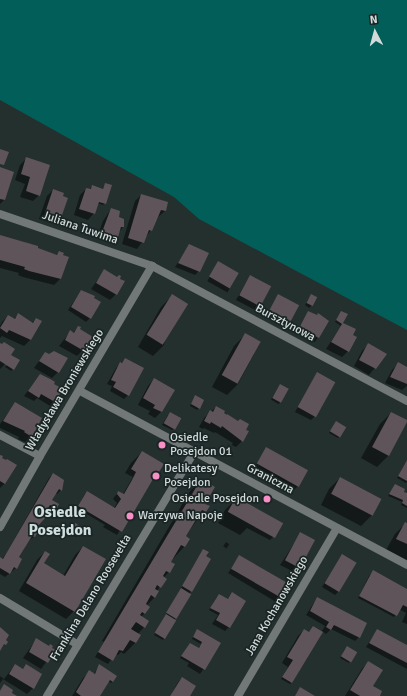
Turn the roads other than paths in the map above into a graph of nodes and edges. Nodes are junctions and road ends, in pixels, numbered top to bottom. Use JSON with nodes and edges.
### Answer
{"nodes":[{"id":1,"x":0,"y":214,"type":"edge"},
{"id":2,"x":152,"y":266,"type":"junction"},
{"id":3,"x":80,"y":391,"type":"junction"},
{"id":4,"x":407,"y":401,"type":"edge"},
{"id":5,"x":0,"y":435,"type":"edge"},
{"id":6,"x":194,"y":452,"type":"junction"},
{"id":7,"x":40,"y":456,"type":"junction"},
{"id":8,"x":0,"y":527,"type":"edge"},
{"id":9,"x":336,"y":528,"type":"junction"},
{"id":10,"x":407,"y":566,"type":"edge"},
{"id":11,"x":0,"y":598,"type":"edge"},
{"id":12,"x":77,"y":644,"type":"junction"},
{"id":13,"x":47,"y":696,"type":"edge"},
{"id":14,"x":238,"y":696,"type":"edge"}],
"edges":[{"from":1,"to":2,"type":"street","name":"Juliana Tuwima"},
{"from":2,"to":3,"type":"street","name":"Władysława Broniewskiego"},
{"from":2,"to":4,"type":"street","name":"Bursztynowa"},
{"from":3,"to":6,"type":"street","name":"Graniczna"},
{"from":3,"to":7,"type":"street","name":"Władysława Broniewskiego"},
{"from":5,"to":7,"type":"street"},
{"from":6,"to":9,"type":"street","name":"Graniczna"},
{"from":6,"to":12,"type":"street","name":"Franklina Delano Roosevelta"},
{"from":7,"to":8,"type":"street","name":"Władysława Broniewskiego"},
{"from":9,"to":10,"type":"street","name":"Graniczna"},
{"from":9,"to":14,"type":"street","name":"Jana Kochanowskiego"},
{"from":11,"to":12,"type":"street"},
{"from":12,"to":13,"type":"street","name":"Franklina Delano Roosevelta"}]}
